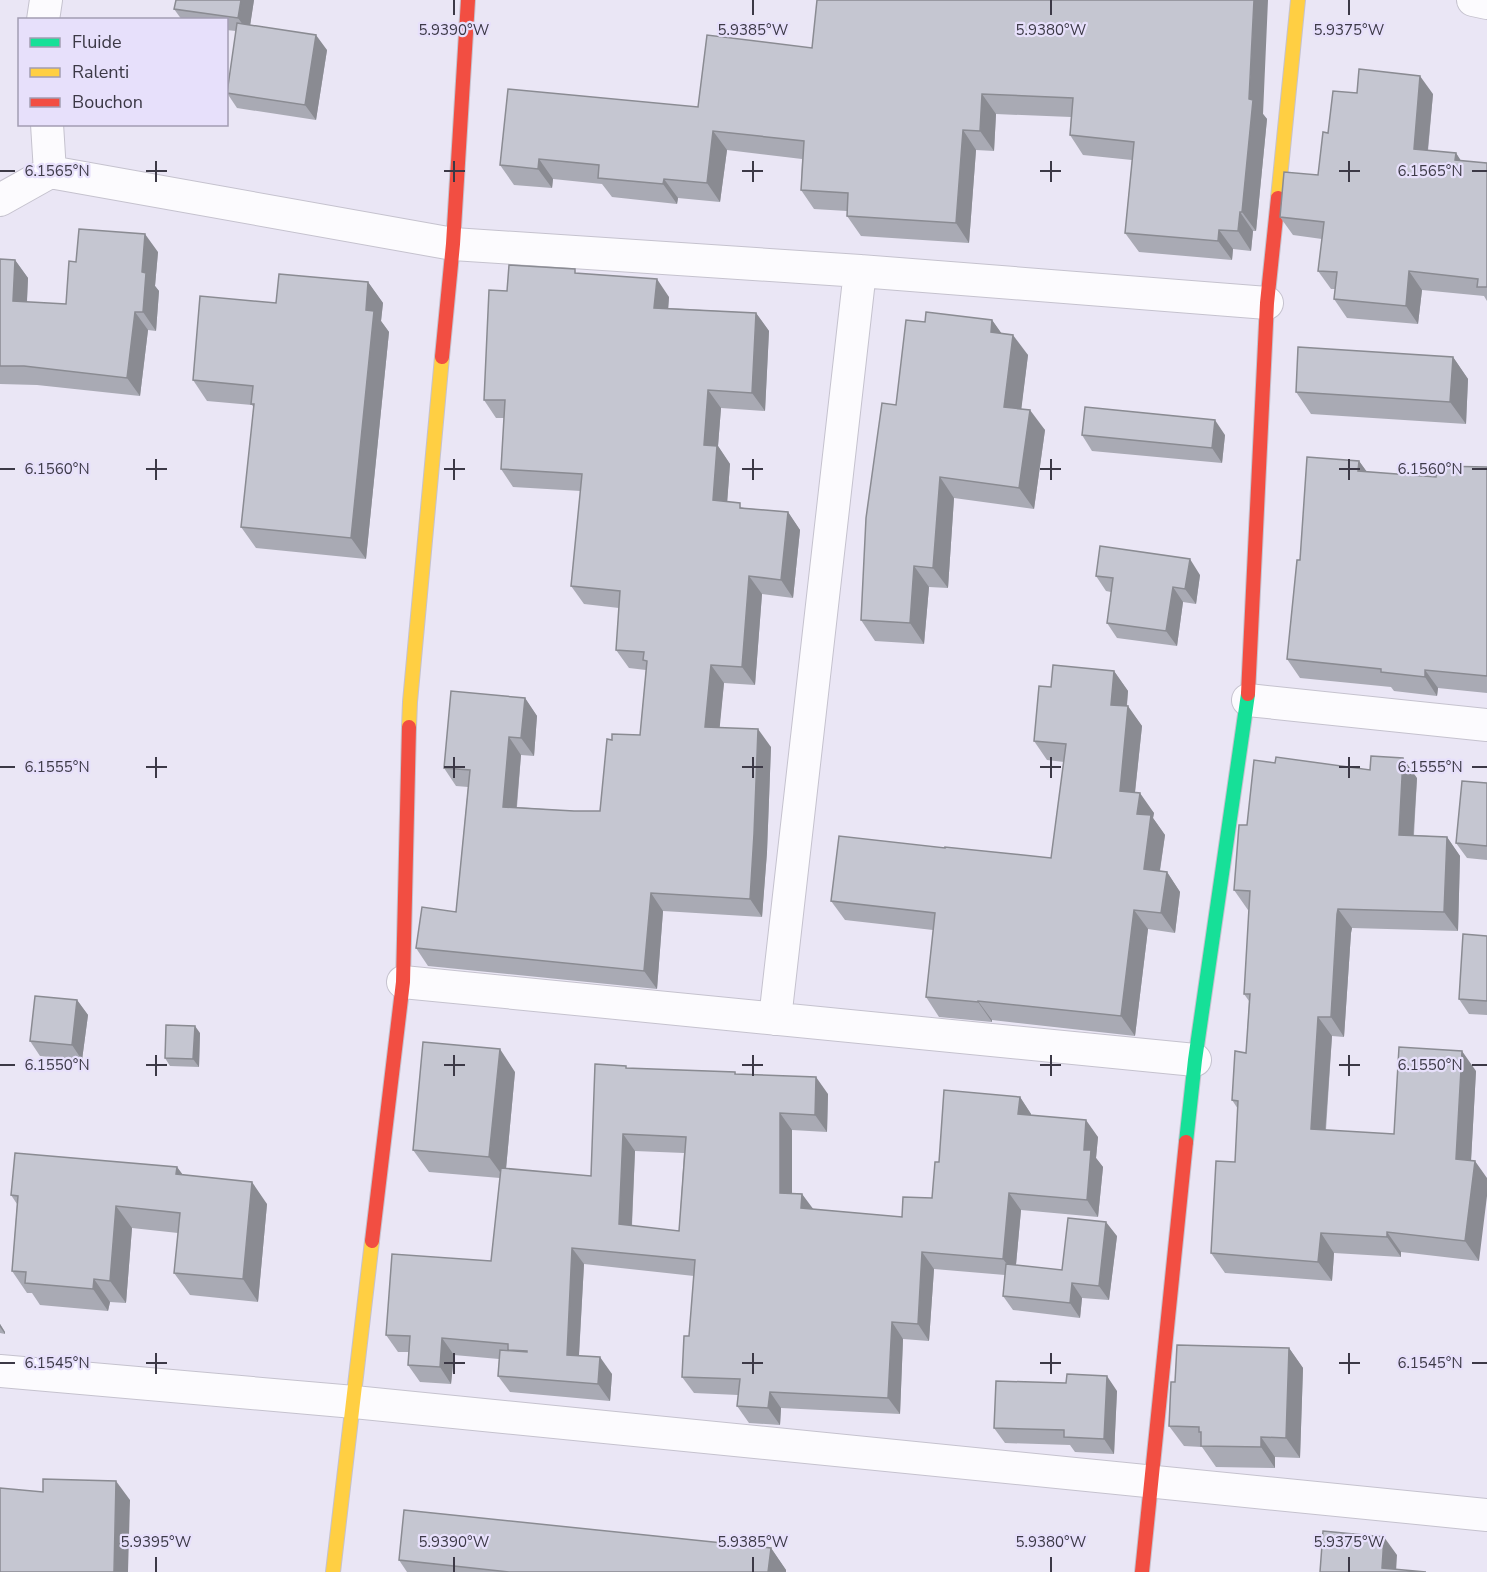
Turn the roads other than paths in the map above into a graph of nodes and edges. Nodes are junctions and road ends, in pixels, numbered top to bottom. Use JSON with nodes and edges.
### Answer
{"nodes":[{"id":1,"x":46,"y":0,"type":"edge"},
{"id":2,"x":468,"y":0,"type":"edge"},
{"id":3,"x":1298,"y":0,"type":"edge"},
{"id":4,"x":1473,"y":0,"type":"edge"},
{"id":5,"x":1487,"y":3,"type":"edge"},
{"id":6,"x":43,"y":18,"type":"edge"},
{"id":7,"x":47,"y":126,"type":"edge"},
{"id":8,"x":50,"y":172,"type":"junction"},
{"id":9,"x":0,"y":200,"type":"edge"},
{"id":10,"x":453,"y":244,"type":"junction"},
{"id":11,"x":860,"y":271,"type":"junction"},
{"id":12,"x":1268,"y":303,"type":"junction"},
{"id":13,"x":1248,"y":700,"type":"junction"},
{"id":14,"x":1487,"y":725,"type":"edge"},
{"id":15,"x":402,"y":982,"type":"junction"},
{"id":16,"x":775,"y":1018,"type":"junction"},
{"id":17,"x":1195,"y":1060,"type":"junction"},
{"id":18,"x":0,"y":1371,"type":"edge"},
{"id":19,"x":354,"y":1402,"type":"junction"},
{"id":20,"x":1152,"y":1481,"type":"junction"},
{"id":21,"x":1487,"y":1515,"type":"edge"},
{"id":22,"x":333,"y":1572,"type":"edge"},
{"id":23,"x":1143,"y":1572,"type":"edge"}],
"edges":[{"from":1,"to":6,"type":"street"},
{"from":2,"to":10,"type":"street"},
{"from":3,"to":12,"type":"street"},
{"from":4,"to":5,"type":"street"},
{"from":7,"to":8,"type":"street"},
{"from":8,"to":9,"type":"street"},
{"from":8,"to":10,"type":"street"},
{"from":10,"to":11,"type":"street"},
{"from":10,"to":15,"type":"street"},
{"from":11,"to":12,"type":"street"},
{"from":11,"to":16,"type":"street"},
{"from":12,"to":13,"type":"street"},
{"from":13,"to":14,"type":"street"},
{"from":13,"to":17,"type":"street"},
{"from":15,"to":16,"type":"street"},
{"from":15,"to":19,"type":"street"},
{"from":16,"to":17,"type":"street"},
{"from":17,"to":20,"type":"street"},
{"from":18,"to":19,"type":"street"},
{"from":19,"to":20,"type":"street"},
{"from":19,"to":22,"type":"street"},
{"from":20,"to":21,"type":"street"},
{"from":20,"to":23,"type":"street"}]}
